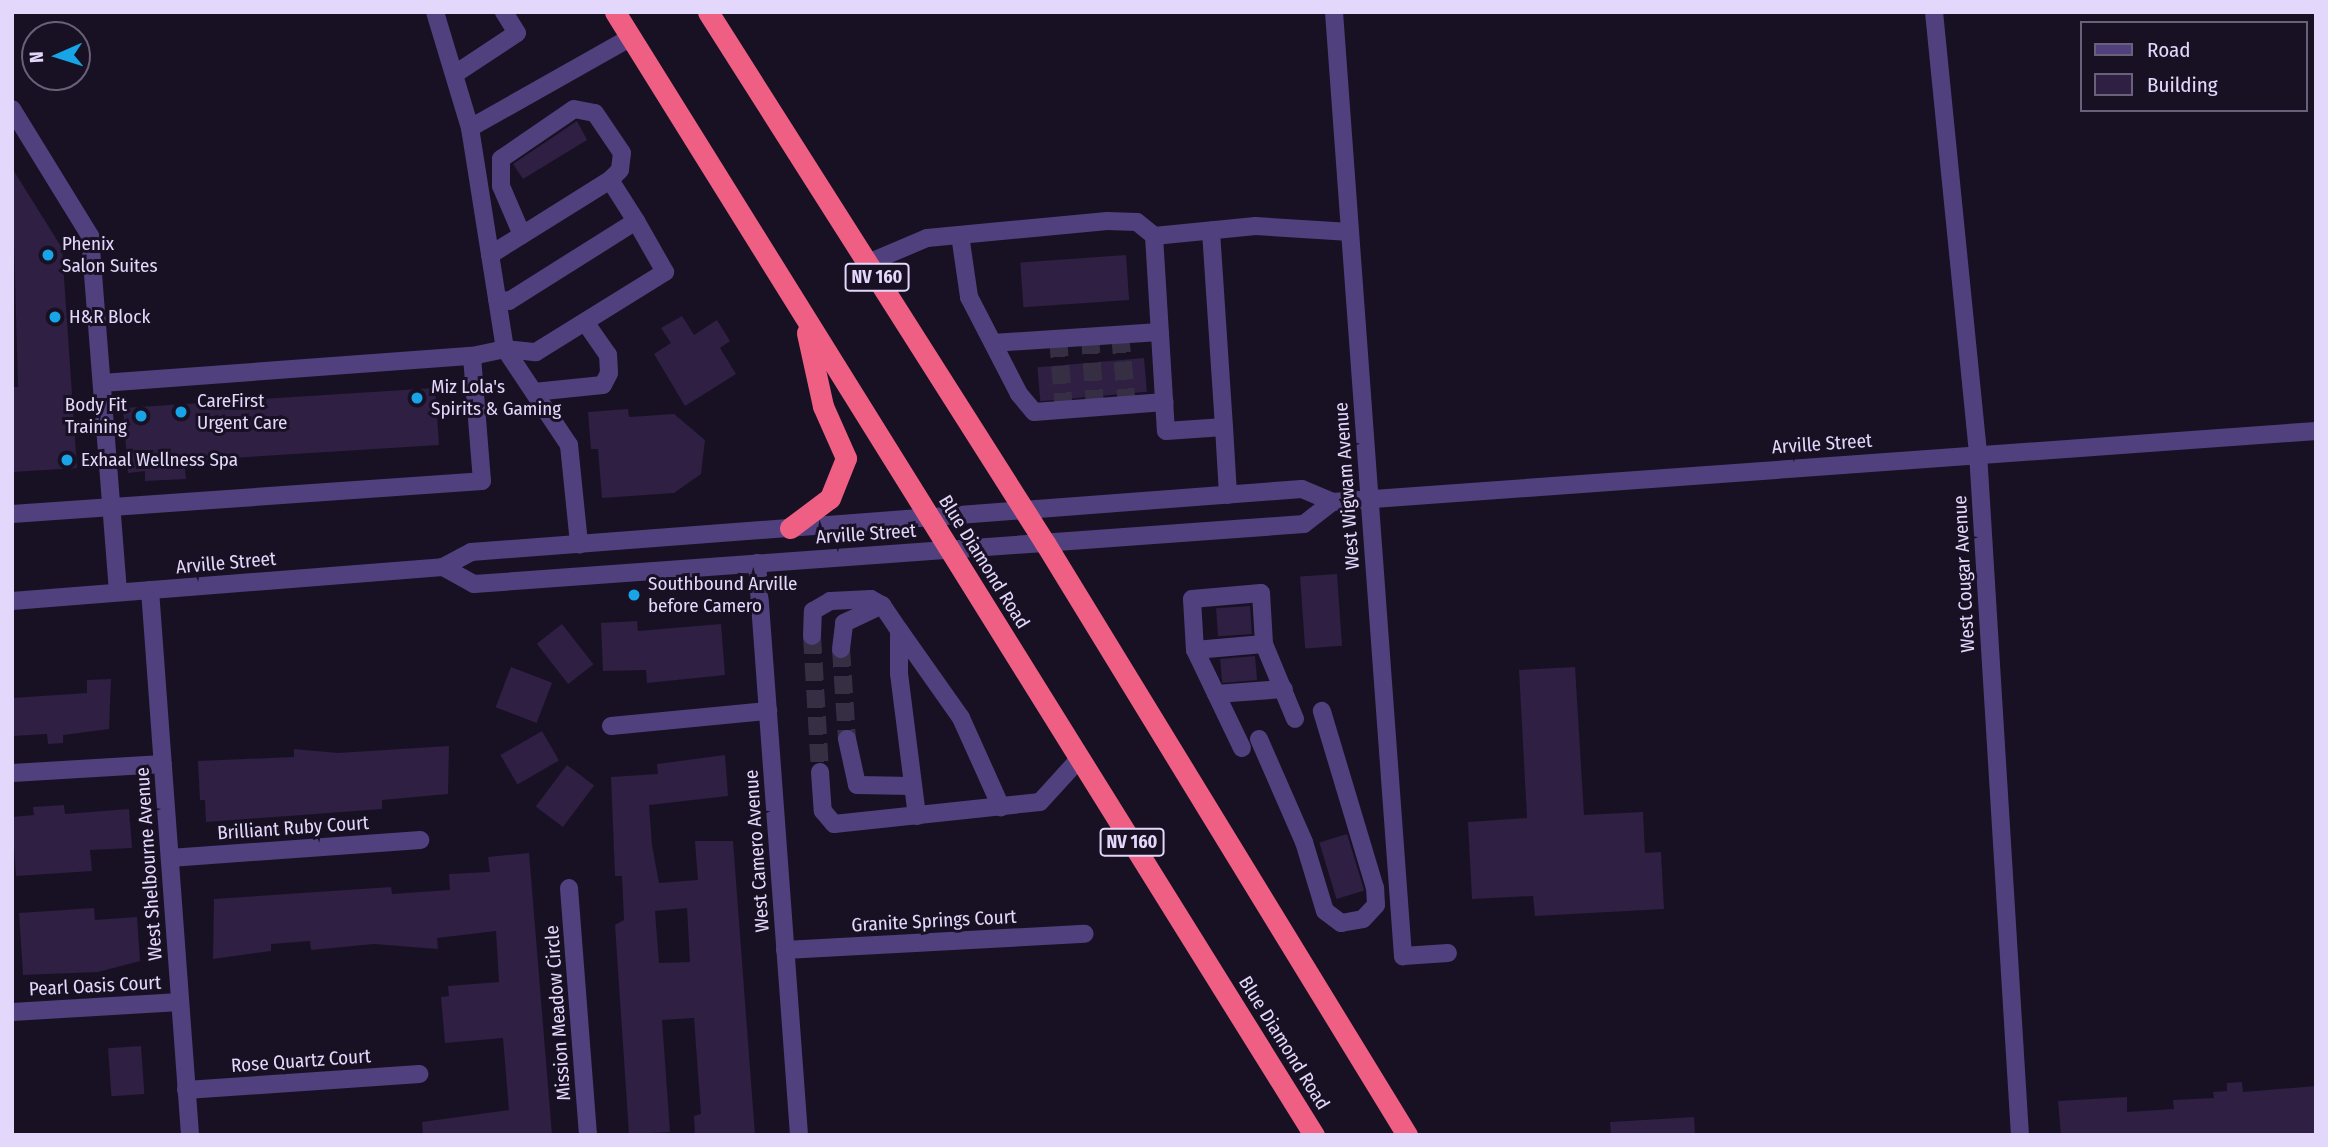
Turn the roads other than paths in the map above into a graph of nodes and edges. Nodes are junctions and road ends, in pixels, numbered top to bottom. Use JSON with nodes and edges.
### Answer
{"nodes":[{"id":1,"x":504,"y":12,"type":"edge"},
{"id":2,"x":615,"y":12,"type":"edge"},
{"id":3,"x":708,"y":12,"type":"edge"},
{"id":4,"x":1334,"y":12,"type":"edge"},
{"id":5,"x":1934,"y":12,"type":"edge"},
{"id":6,"x":440,"y":14,"type":"edge"},
{"id":7,"x":630,"y":37,"type":"junction"},
{"id":8,"x":455,"y":74,"type":"junction"},
{"id":9,"x":12,"y":108,"type":"edge"},
{"id":10,"x":470,"y":128,"type":"junction"},
{"id":11,"x":610,"y":180,"type":"junction"},
{"id":12,"x":636,"y":221,"type":"junction"},
{"id":13,"x":1211,"y":230,"type":"junction"},
{"id":14,"x":1350,"y":232,"type":"junction"},
{"id":15,"x":522,"y":235,"type":"junction"},
{"id":16,"x":960,"y":235,"type":"junction"},
{"id":17,"x":1154,"y":236,"type":"junction"},
{"id":18,"x":490,"y":255,"type":"junction"},
{"id":19,"x":868,"y":263,"type":"junction"},
{"id":20,"x":497,"y":299,"type":"junction"},
{"id":21,"x":804,"y":317,"type":"junction"},
{"id":22,"x":585,"y":321,"type":"junction"},
{"id":23,"x":1160,"y":332,"type":"junction"},
{"id":24,"x":993,"y":343,"type":"junction"},
{"id":25,"x":505,"y":349,"type":"junction"},
{"id":26,"x":472,"y":356,"type":"junction"},
{"id":27,"x":102,"y":383,"type":"junction"},
{"id":28,"x":534,"y":392,"type":"junction"},
{"id":29,"x":1165,"y":402,"type":"junction"},
{"id":30,"x":1224,"y":427,"type":"junction"},
{"id":31,"x":2316,"y":431,"type":"edge"},
{"id":32,"x":1978,"y":453,"type":"junction"},
{"id":33,"x":1228,"y":495,"type":"junction"},
{"id":34,"x":1369,"y":500,"type":"junction"},
{"id":35,"x":1332,"y":502,"type":"junction"},
{"id":36,"x":112,"y":507,"type":"junction"},
{"id":37,"x":1024,"y":510,"type":"junction"},
{"id":38,"x":12,"y":514,"type":"edge"},
{"id":39,"x":929,"y":517,"type":"junction"},
{"id":40,"x":790,"y":528,"type":"junction"},
{"id":41,"x":1045,"y":543,"type":"junction"},
{"id":42,"x":579,"y":544,"type":"junction"},
{"id":43,"x":949,"y":549,"type":"junction"},
{"id":44,"x":758,"y":563,"type":"junction"},
{"id":45,"x":443,"y":566,"type":"junction"},
{"id":46,"x":150,"y":590,"type":"junction"},
{"id":47,"x":118,"y":592,"type":"junction"},
{"id":48,"x":12,"y":601,"type":"edge"},
{"id":49,"x":882,"y":605,"type":"junction"},
{"id":50,"x":899,"y":630,"type":"junction"},
{"id":51,"x":812,"y":636,"type":"tunnel mouth"},
{"id":52,"x":1264,"y":643,"type":"junction"},
{"id":53,"x":841,"y":649,"type":"tunnel mouth"},
{"id":54,"x":1195,"y":650,"type":"junction"},
{"id":55,"x":1284,"y":689,"type":"junction"},
{"id":56,"x":1216,"y":694,"type":"junction"},
{"id":57,"x":768,"y":710,"type":"junction"},
{"id":58,"x":1322,"y":711,"type":"dead end"},
{"id":59,"x":1295,"y":719,"type":"dead end"},
{"id":60,"x":611,"y":726,"type":"dead end"},
{"id":61,"x":847,"y":739,"type":"tunnel mouth"},
{"id":62,"x":1259,"y":739,"type":"dead end"},
{"id":63,"x":1242,"y":748,"type":"dead end"},
{"id":64,"x":1080,"y":758,"type":"junction"},
{"id":65,"x":163,"y":764,"type":"junction"},
{"id":66,"x":820,"y":772,"type":"tunnel mouth"},
{"id":67,"x":12,"y":774,"type":"edge"},
{"id":68,"x":913,"y":786,"type":"junction"},
{"id":69,"x":1001,"y":807,"type":"junction"},
{"id":70,"x":917,"y":816,"type":"junction"},
{"id":71,"x":420,"y":840,"type":"dead end"},
{"id":72,"x":170,"y":858,"type":"junction"},
{"id":73,"x":569,"y":888,"type":"dead end"},
{"id":74,"x":1086,"y":934,"type":"dead end"},
{"id":75,"x":785,"y":950,"type":"junction"},
{"id":76,"x":1448,"y":953,"type":"dead end"},
{"id":77,"x":180,"y":1002,"type":"junction"},
{"id":78,"x":12,"y":1012,"type":"edge"},
{"id":79,"x":419,"y":1074,"type":"dead end"},
{"id":80,"x":186,"y":1090,"type":"junction"},
{"id":81,"x":190,"y":1135,"type":"edge"},
{"id":82,"x":588,"y":1135,"type":"edge"},
{"id":83,"x":799,"y":1135,"type":"edge"},
{"id":84,"x":1314,"y":1135,"type":"edge"},
{"id":85,"x":1407,"y":1135,"type":"edge"},
{"id":86,"x":2020,"y":1135,"type":"edge"}],
"edges":[{"from":1,"to":8,"type":"street"},
{"from":2,"to":7,"type":"highway","name":"Blue Diamond Road","number":"NV 160"},
{"from":3,"to":19,"type":"highway","number":"NV 160"},
{"from":4,"to":14,"type":"street","name":"West Wigwam Avenue"},
{"from":5,"to":32,"type":"street","name":"West Cougar Avenue"},
{"from":6,"to":8,"type":"street"},
{"from":7,"to":10,"type":"street"},
{"from":7,"to":21,"type":"highway","name":"Blue Diamond Road","number":"NV 160"},
{"from":8,"to":10,"type":"street"},
{"from":9,"to":27,"type":"street"},
{"from":10,"to":18,"type":"street"},
{"from":11,"to":12,"type":"street"},
{"from":11,"to":15,"type":"street"},
{"from":11,"to":15,"type":"street"},
{"from":12,"to":20,"type":"street"},
{"from":12,"to":22,"type":"street"},
{"from":13,"to":14,"type":"street"},
{"from":13,"to":17,"type":"street"},
{"from":13,"to":30,"type":"street"},
{"from":14,"to":34,"type":"street","name":"West Wigwam Avenue"},
{"from":15,"to":18,"type":"street"},
{"from":16,"to":17,"type":"street"},
{"from":16,"to":19,"type":"street"},
{"from":16,"to":24,"type":"street"},
{"from":17,"to":23,"type":"street"},
{"from":18,"to":20,"type":"street"},
{"from":19,"to":37,"type":"highway","number":"NV 160"},
{"from":20,"to":25,"type":"street"},
{"from":21,"to":39,"type":"highway","name":"Blue Diamond Road","number":"NV 160"},
{"from":21,"to":40,"type":"highway"},
{"from":22,"to":25,"type":"street"},
{"from":22,"to":28,"type":"street"},
{"from":23,"to":24,"type":"street"},
{"from":23,"to":29,"type":"street"},
{"from":24,"to":29,"type":"street"},
{"from":25,"to":26,"type":"street"},
{"from":25,"to":28,"type":"street"},
{"from":26,"to":27,"type":"street"},
{"from":26,"to":36,"type":"street"},
{"from":27,"to":36,"type":"street"},
{"from":28,"to":42,"type":"street"},
{"from":29,"to":30,"type":"street"},
{"from":30,"to":33,"type":"street"},
{"from":31,"to":32,"type":"street","name":"Arville Street"},
{"from":32,"to":34,"type":"street","name":"Arville Street"},
{"from":32,"to":86,"type":"street","name":"West Cougar Avenue"},
{"from":33,"to":35,"type":"street","name":"Arville Street"},
{"from":33,"to":37,"type":"street","name":"Arville Street"},
{"from":34,"to":35,"type":"street","name":"Arville Street"},
{"from":34,"to":76,"type":"street","name":"West Wigwam Avenue"},
{"from":35,"to":41,"type":"street","name":"Arville Street"},
{"from":36,"to":38,"type":"street"},
{"from":36,"to":47,"type":"street"},
{"from":37,"to":39,"type":"street","name":"Arville Street"},
{"from":37,"to":41,"type":"highway","number":"NV 160"},
{"from":39,"to":40,"type":"street","name":"Arville Street"},
{"from":39,"to":43,"type":"highway","name":"Blue Diamond Road","number":"NV 160"},
{"from":40,"to":42,"type":"street","name":"Arville Street"},
{"from":41,"to":43,"type":"street","name":"Arville Street"},
{"from":41,"to":85,"type":"highway","number":"NV 160"},
{"from":42,"to":45,"type":"street","name":"Arville Street"},
{"from":43,"to":44,"type":"street","name":"Arville Street"},
{"from":43,"to":64,"type":"highway","name":"Blue Diamond Road","number":"NV 160"},
{"from":44,"to":45,"type":"street","name":"Arville Street"},
{"from":44,"to":57,"type":"street","name":"West Camero Avenue"},
{"from":45,"to":46,"type":"street","name":"Arville Street"},
{"from":46,"to":47,"type":"street","name":"Arville Street"},
{"from":46,"to":65,"type":"street","name":"West Shelbourne Avenue"},
{"from":47,"to":48,"type":"street","name":"Arville Street"},
{"from":49,"to":50,"type":"street"},
{"from":49,"to":51,"type":"street"},
{"from":49,"to":53,"type":"street"},
{"from":50,"to":68,"type":"street"},
{"from":50,"to":69,"type":"street"},
{"from":52,"to":54,"type":"street"},
{"from":52,"to":54,"type":"street"},
{"from":52,"to":55,"type":"street"},
{"from":54,"to":56,"type":"street"},
{"from":55,"to":56,"type":"street"},
{"from":55,"to":59,"type":"street"},
{"from":56,"to":63,"type":"street"},
{"from":57,"to":60,"type":"street"},
{"from":57,"to":75,"type":"street","name":"West Camero Avenue"},
{"from":58,"to":62,"type":"street"},
{"from":61,"to":68,"type":"street"},
{"from":64,"to":69,"type":"street"},
{"from":64,"to":84,"type":"highway","name":"Blue Diamond Road","number":"NV 160"},
{"from":65,"to":67,"type":"street"},
{"from":65,"to":72,"type":"street","name":"West Shelbourne Avenue"},
{"from":66,"to":70,"type":"street"},
{"from":68,"to":70,"type":"street"},
{"from":69,"to":70,"type":"street"},
{"from":71,"to":72,"type":"street","name":"Brilliant Ruby Court"},
{"from":72,"to":77,"type":"street","name":"West Shelbourne Avenue"},
{"from":73,"to":82,"type":"street","name":"Mission Meadow Circle"},
{"from":74,"to":75,"type":"street","name":"Granite Springs Court"},
{"from":75,"to":83,"type":"street","name":"West Camero Avenue"},
{"from":77,"to":78,"type":"street","name":"Pearl Oasis Court"},
{"from":77,"to":80,"type":"street","name":"West Shelbourne Avenue"},
{"from":79,"to":80,"type":"street","name":"Rose Quartz Court"},
{"from":80,"to":81,"type":"street","name":"West Shelbourne Avenue"}]}
